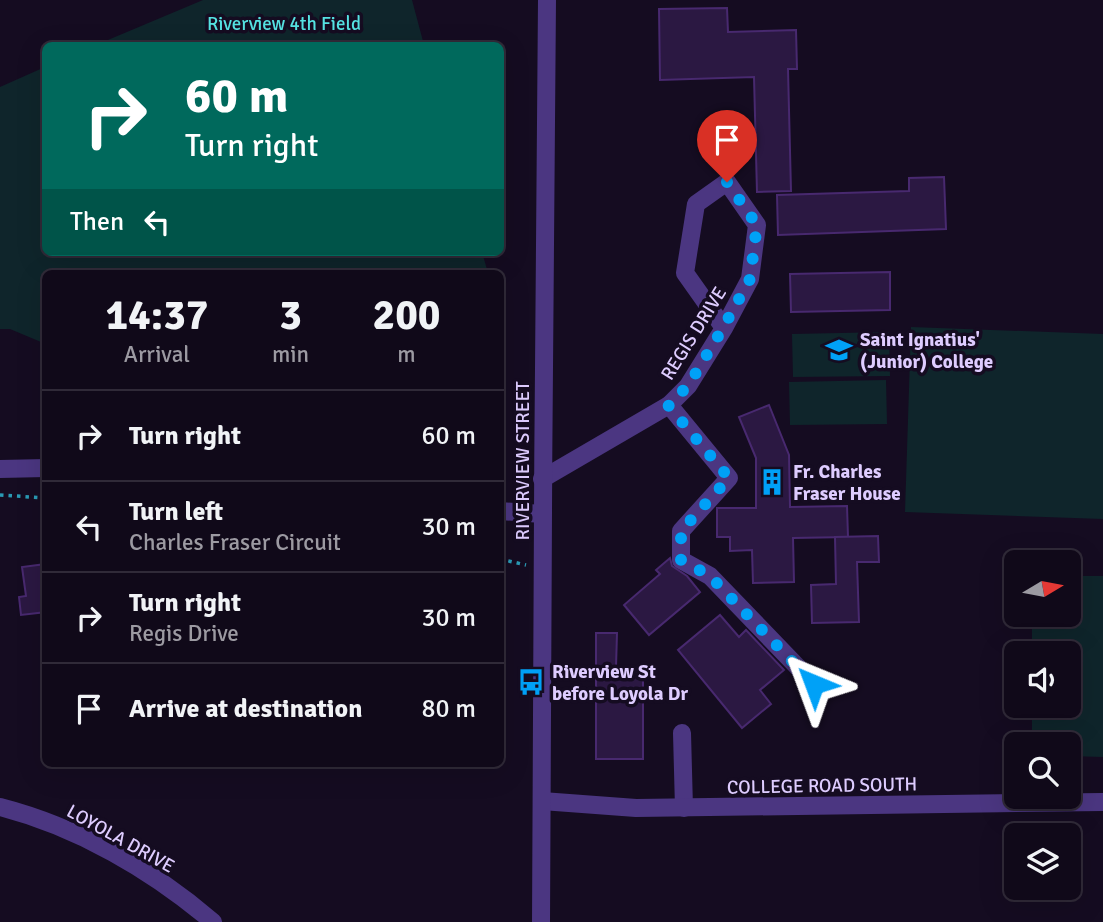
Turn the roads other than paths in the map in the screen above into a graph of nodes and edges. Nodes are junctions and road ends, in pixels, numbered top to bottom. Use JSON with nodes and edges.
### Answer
{"nodes":[{"id":1,"x":547,"y":0,"type":"edge"},
{"id":2,"x":723,"y":328,"type":"junction"},
{"id":3,"x":668,"y":405,"type":"junction"},
{"id":4,"x":42,"y":468,"type":"edge"},
{"id":5,"x":0,"y":469,"type":"edge"},
{"id":6,"x":542,"y":479,"type":"junction"},
{"id":7,"x":504,"y":512,"type":"edge"},
{"id":8,"x":542,"y":514,"type":"junction"},
{"id":9,"x":814,"y":684,"type":"dead end"},
{"id":10,"x":682,"y":733,"type":"dead end"},
{"id":11,"x":542,"y":800,"type":"junction"},
{"id":12,"x":1103,"y":802,"type":"edge"},
{"id":13,"x":0,"y":807,"type":"edge"},
{"id":14,"x":684,"y":808,"type":"junction"},
{"id":15,"x":213,"y":922,"type":"edge"},
{"id":16,"x":541,"y":922,"type":"edge"}],
"edges":[{"from":1,"to":6,"type":"street","name":"RIVERVIEW STREET"},
{"from":2,"to":2,"type":"street","name":"REGIS DRIVE"},
{"from":2,"to":3,"type":"street","name":"REGIS DRIVE"},
{"from":3,"to":6,"type":"street","name":"REGIS DRIVE"},
{"from":3,"to":9,"type":"street"},
{"from":4,"to":5,"type":"street"},
{"from":6,"to":8,"type":"street","name":"RIVERVIEW STREET"},
{"from":7,"to":8,"type":"street"},
{"from":8,"to":11,"type":"street","name":"RIVERVIEW STREET"},
{"from":10,"to":14,"type":"street"},
{"from":11,"to":14,"type":"street","name":"COLLEGE ROAD SOUTH"},
{"from":11,"to":16,"type":"street","name":"RIVERVIEW STREET"},
{"from":12,"to":14,"type":"street","name":"COLLEGE ROAD SOUTH"},
{"from":13,"to":15,"type":"street","name":"LOYOLA DRIVE"}]}
